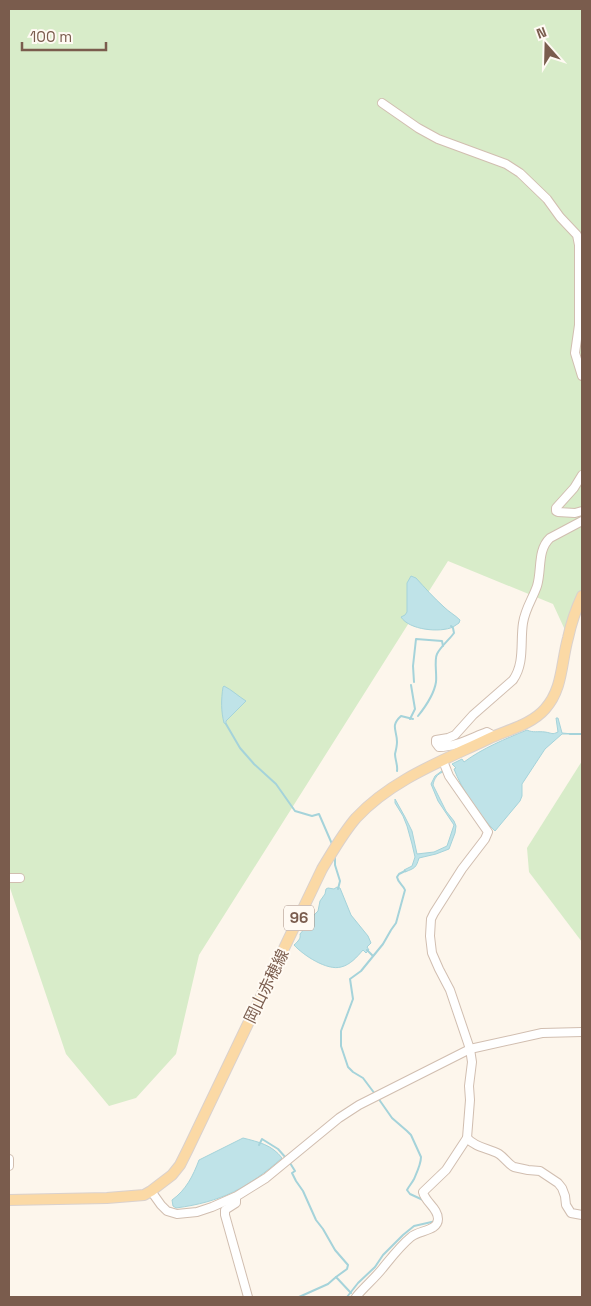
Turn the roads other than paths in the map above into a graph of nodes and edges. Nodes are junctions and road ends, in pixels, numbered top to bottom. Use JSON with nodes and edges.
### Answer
{"nodes":[{"id":1,"x":382,"y":103,"type":"dead end"},
{"id":2,"x":582,"y":376,"type":"edge"},
{"id":3,"x":582,"y":475,"type":"edge"},
{"id":4,"x":582,"y":511,"type":"edge"},
{"id":5,"x":582,"y":522,"type":"edge"},
{"id":6,"x":582,"y":596,"type":"edge"},
{"id":7,"x":494,"y":736,"type":"junction"},
{"id":8,"x":443,"y":760,"type":"junction"},
{"id":9,"x":9,"y":878,"type":"edge"},
{"id":10,"x":20,"y":878,"type":"dead end"},
{"id":11,"x":582,"y":1032,"type":"edge"},
{"id":12,"x":470,"y":1048,"type":"junction"},
{"id":13,"x":467,"y":1138,"type":"junction"},
{"id":14,"x":9,"y":1159,"type":"edge"},
{"id":15,"x":9,"y":1166,"type":"edge"},
{"id":16,"x":152,"y":1191,"type":"junction"},
{"id":17,"x":236,"y":1197,"type":"junction"},
{"id":18,"x":9,"y":1200,"type":"edge"},
{"id":19,"x":582,"y":1215,"type":"edge"},
{"id":20,"x":248,"y":1297,"type":"edge"},
{"id":21,"x":356,"y":1297,"type":"edge"}],
"edges":[{"from":1,"to":2,"type":"street"},
{"from":3,"to":4,"type":"street"},
{"from":5,"to":7,"type":"street"},
{"from":6,"to":7,"type":"main road","name":"岡山赤穂線","number":"96"},
{"from":7,"to":8,"type":"main road","name":"岡山赤穂線","number":"96"},
{"from":8,"to":12,"type":"street"},
{"from":8,"to":16,"type":"main road","name":"岡山赤穂線","number":"96"},
{"from":9,"to":10,"type":"street"},
{"from":11,"to":12,"type":"street"},
{"from":12,"to":13,"type":"street"},
{"from":12,"to":17,"type":"street"},
{"from":13,"to":19,"type":"street"},
{"from":13,"to":21,"type":"street"},
{"from":14,"to":15,"type":"street"},
{"from":16,"to":17,"type":"street"},
{"from":16,"to":18,"type":"main road","name":"岡山赤穂線","number":"96"},
{"from":17,"to":20,"type":"street"}]}
